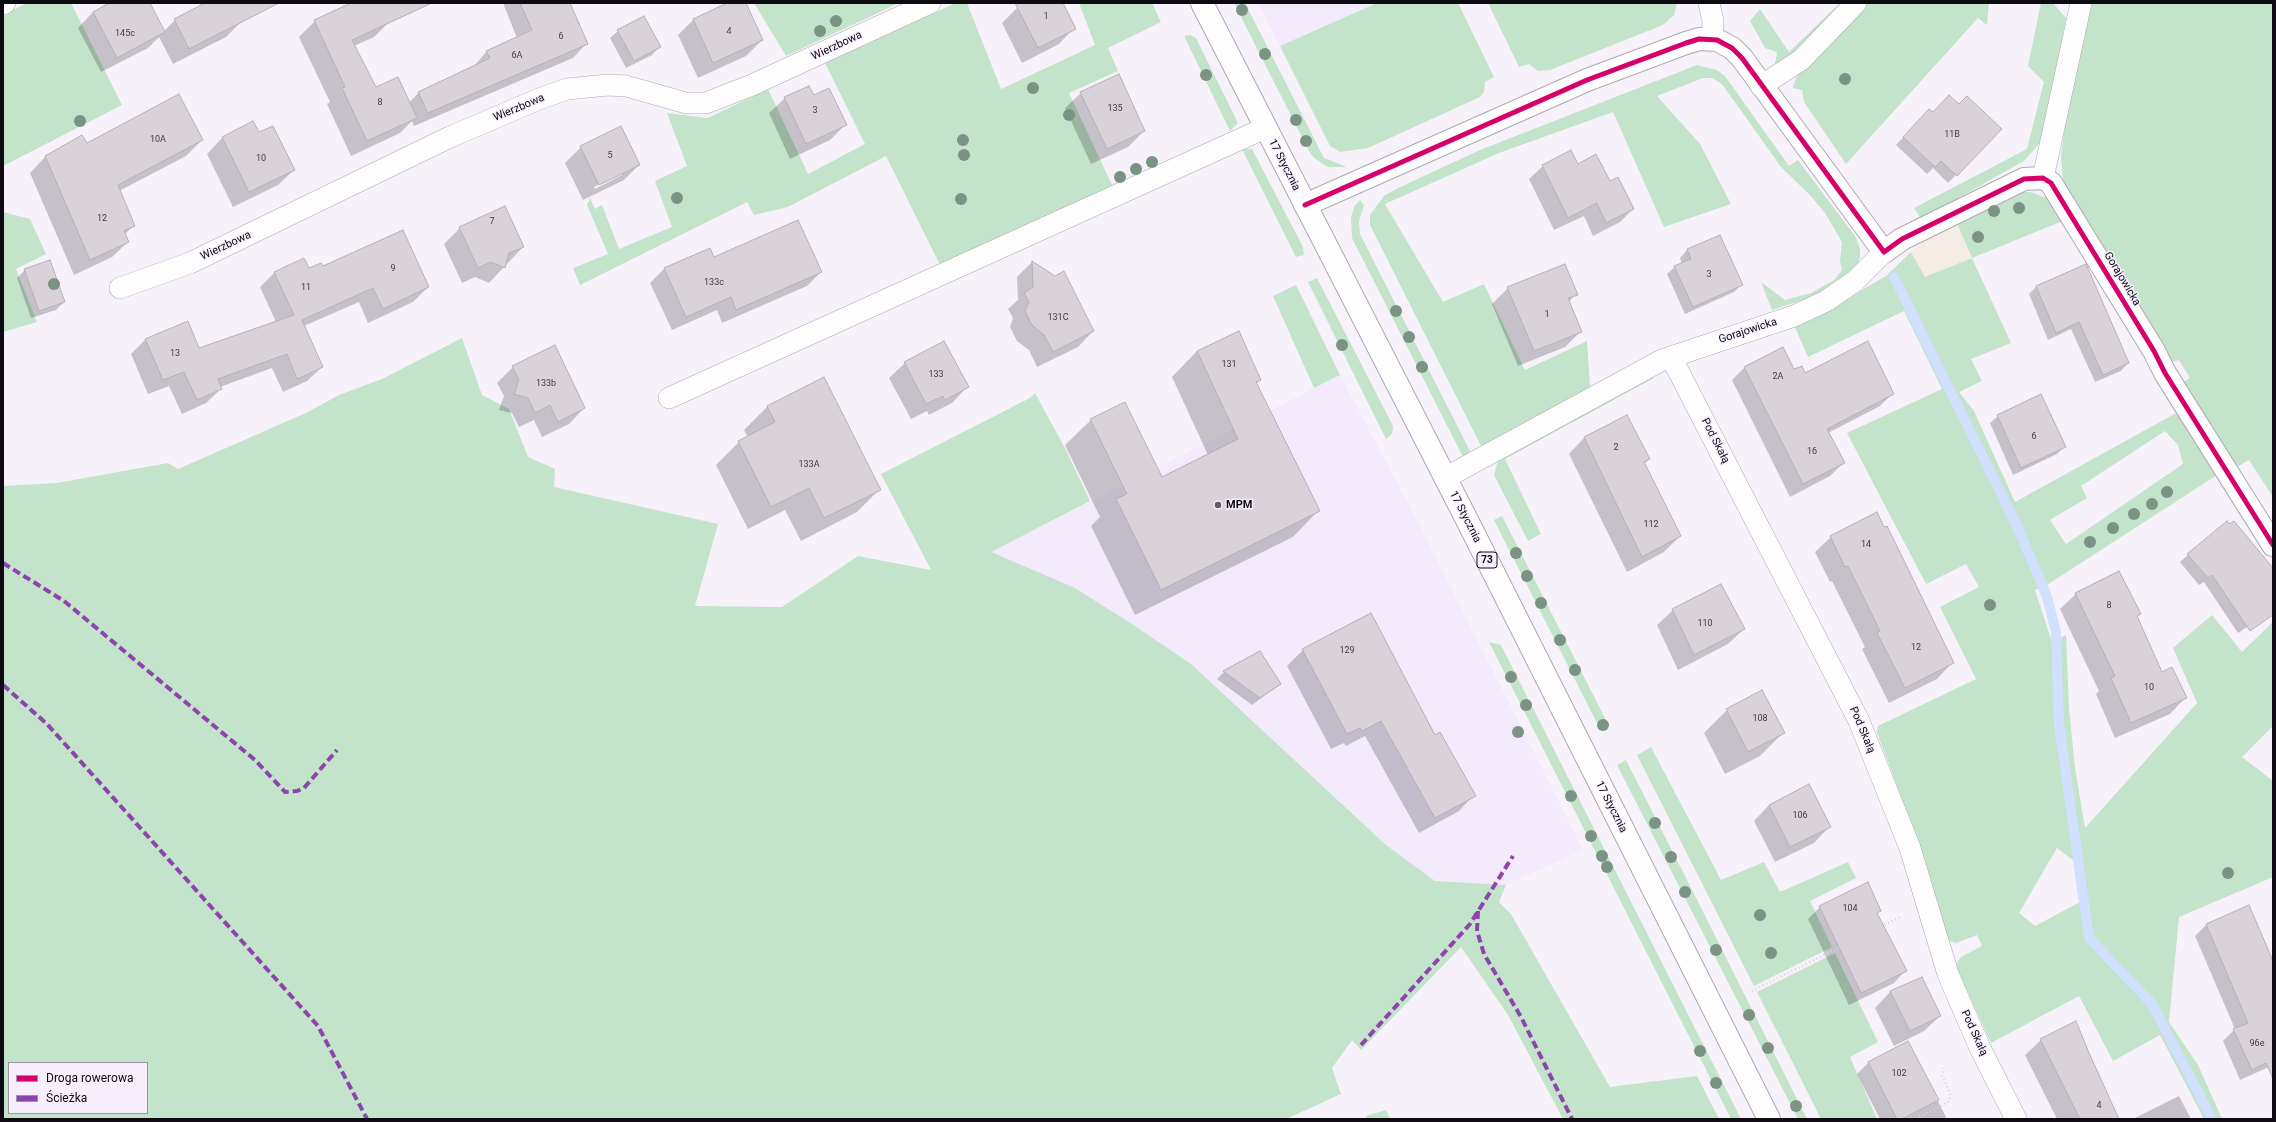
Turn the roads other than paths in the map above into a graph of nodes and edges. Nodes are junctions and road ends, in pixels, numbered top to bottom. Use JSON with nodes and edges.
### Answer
{"nodes":[{"id":1,"x":930,"y":3,"type":"edge"},
{"id":2,"x":1202,"y":3,"type":"edge"},
{"id":3,"x":1709,"y":3,"type":"edge"},
{"id":4,"x":1856,"y":3,"type":"edge"},
{"id":5,"x":2081,"y":3,"type":"edge"},
{"id":6,"x":1712,"y":39,"type":"junction"},
{"id":7,"x":1761,"y":86,"type":"junction"},
{"id":8,"x":1265,"y":128,"type":"junction"},
{"id":9,"x":2043,"y":178,"type":"junction"},
{"id":10,"x":1305,"y":205,"type":"junction"},
{"id":11,"x":1884,"y":252,"type":"junction"},
{"id":12,"x":120,"y":288,"type":"dead end"},
{"id":13,"x":1671,"y":357,"type":"junction"},
{"id":14,"x":669,"y":398,"type":"dead end"},
{"id":15,"x":1445,"y":478,"type":"junction"},
{"id":16,"x":2273,"y":545,"type":"edge"},
{"id":17,"x":1769,"y":1119,"type":"edge"},
{"id":18,"x":2016,"y":1119,"type":"edge"}],
"edges":[{"from":1,"to":12,"type":"lane","name":"Wierzbowa"},
{"from":2,"to":8,"type":"street","name":"17 Stycznia","number":"73"},
{"from":3,"to":6,"type":"lane"},
{"from":4,"to":7,"type":"lane"},
{"from":5,"to":9,"type":"lane"},
{"from":6,"to":7,"type":"street"},
{"from":6,"to":10,"type":"street"},
{"from":7,"to":11,"type":"street"},
{"from":8,"to":10,"type":"street","name":"17 Stycznia","number":"73"},
{"from":8,"to":14,"type":"lane"},
{"from":9,"to":11,"type":"street","name":"Gorajowicka"},
{"from":9,"to":16,"type":"street","name":"Gorajowicka"},
{"from":10,"to":15,"type":"street","name":"17 Stycznia","number":"73"},
{"from":11,"to":13,"type":"lane","name":"Gorajowicka"},
{"from":13,"to":15,"type":"lane","name":"Gorajowicka"},
{"from":13,"to":18,"type":"lane","name":"Pod Skałą"},
{"from":15,"to":17,"type":"street","name":"17 Stycznia","number":"73"}]}
